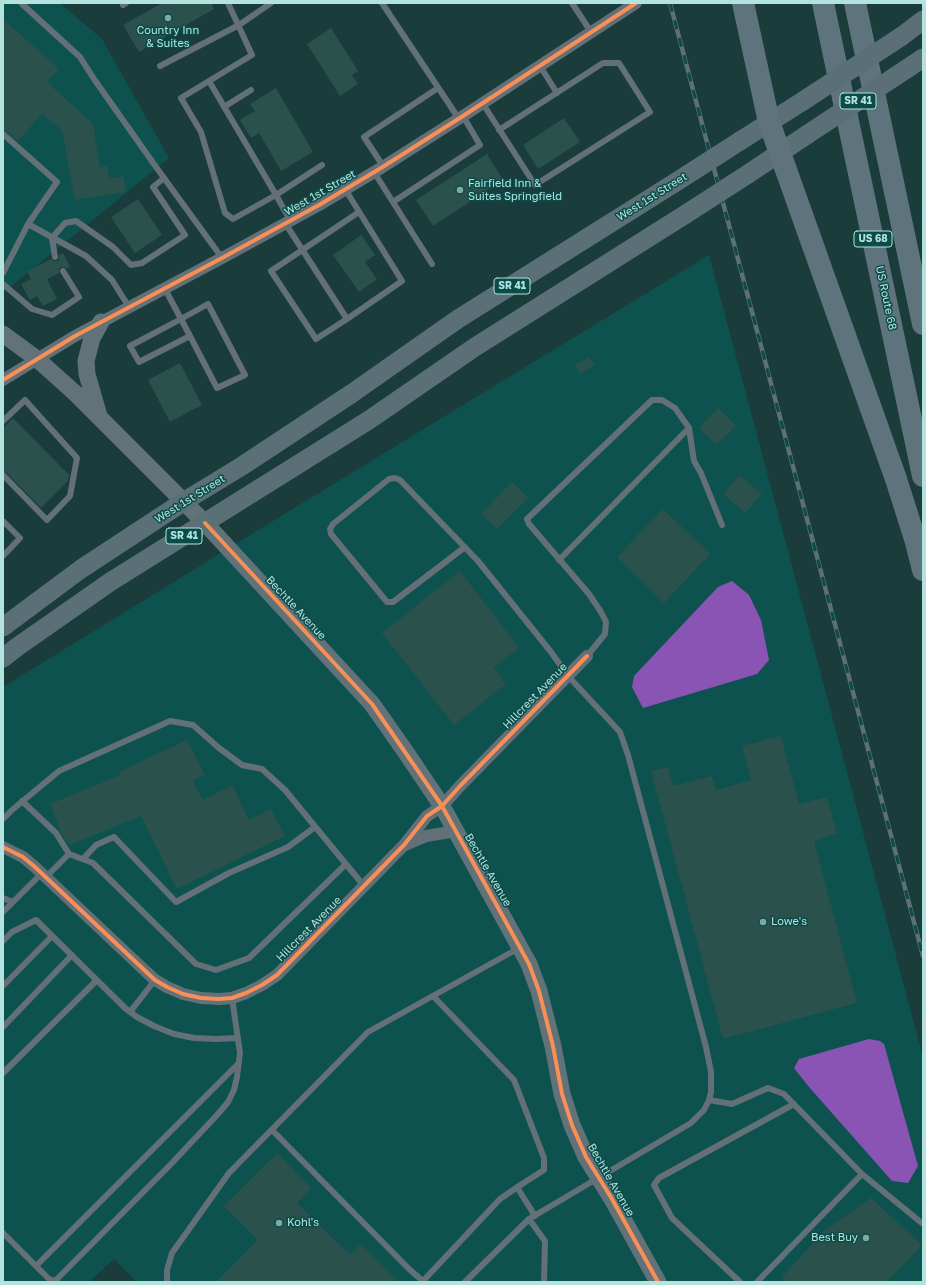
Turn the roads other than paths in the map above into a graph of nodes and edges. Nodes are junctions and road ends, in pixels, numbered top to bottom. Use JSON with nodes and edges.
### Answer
{"nodes":[{"id":1,"x":21,"y":3,"type":"edge"},
{"id":2,"x":228,"y":3,"type":"edge"},
{"id":3,"x":271,"y":3,"type":"edge"},
{"id":4,"x":382,"y":3,"type":"edge"},
{"id":5,"x":572,"y":3,"type":"edge"},
{"id":6,"x":636,"y":3,"type":"edge"},
{"id":7,"x":743,"y":3,"type":"edge"},
{"id":8,"x":824,"y":3,"type":"edge"},
{"id":9,"x":855,"y":3,"type":"edge"},
{"id":10,"x":923,"y":20,"type":"edge"},
{"id":11,"x":239,"y":25,"type":"junction"},
{"id":12,"x":591,"y":32,"type":"junction"},
{"id":13,"x":916,"y":63,"type":"edge"},
{"id":14,"x":160,"y":66,"type":"dead end"},
{"id":15,"x":540,"y":66,"type":"junction"},
{"id":16,"x":209,"y":81,"type":"junction"},
{"id":17,"x":438,"y":88,"type":"junction"},
{"id":18,"x":251,"y":90,"type":"dead end"},
{"id":19,"x":557,"y":93,"type":"junction"},
{"id":20,"x":483,"y":104,"type":"junction"},
{"id":21,"x":224,"y":107,"type":"junction"},
{"id":22,"x":461,"y":118,"type":"junction"},
{"id":23,"x":769,"y":122,"type":"junction"},
{"id":24,"x":499,"y":130,"type":"junction"},
{"id":25,"x":3,"y":134,"type":"edge"},
{"id":26,"x":780,"y":152,"type":"junction"},
{"id":27,"x":322,"y":165,"type":"dead end"},
{"id":28,"x":379,"y":169,"type":"junction"},
{"id":29,"x":164,"y":178,"type":"junction"},
{"id":30,"x":345,"y":189,"type":"junction"},
{"id":31,"x":276,"y":195,"type":"junction"},
{"id":32,"x":393,"y":202,"type":"junction"},
{"id":33,"x":359,"y":212,"type":"junction"},
{"id":34,"x":288,"y":222,"type":"junction"},
{"id":35,"x":28,"y":224,"type":"junction"},
{"id":36,"x":52,"y":238,"type":"junction"},
{"id":37,"x":302,"y":250,"type":"junction"},
{"id":38,"x":55,"y":257,"type":"dead end"},
{"id":39,"x":222,"y":258,"type":"junction"},
{"id":40,"x":432,"y":264,"type":"dead end"},
{"id":41,"x":63,"y":271,"type":"dead end"},
{"id":42,"x":3,"y":273,"type":"edge"},
{"id":43,"x":3,"y":284,"type":"edge"},
{"id":44,"x":165,"y":288,"type":"junction"},
{"id":45,"x":129,"y":308,"type":"junction"},
{"id":46,"x":181,"y":319,"type":"junction"},
{"id":47,"x":347,"y":319,"type":"junction"},
{"id":48,"x":101,"y":322,"type":"junction"},
{"id":49,"x":923,"y":324,"type":"edge"},
{"id":50,"x":3,"y":334,"type":"edge"},
{"id":51,"x":190,"y":336,"type":"junction"},
{"id":52,"x":36,"y":359,"type":"junction"},
{"id":53,"x":3,"y":380,"type":"edge"},
{"id":54,"x":99,"y":416,"type":"junction"},
{"id":55,"x":3,"y":421,"type":"edge"},
{"id":56,"x":689,"y":428,"type":"junction"},
{"id":57,"x":3,"y":475,"type":"edge"},
{"id":58,"x":923,"y":476,"type":"edge"},
{"id":59,"x":183,"y":502,"type":"junction"},
{"id":60,"x":3,"y":521,"type":"edge"},
{"id":61,"x":205,"y":523,"type":"junction"},
{"id":62,"x":722,"y":525,"type":"dead end"},
{"id":63,"x":465,"y":547,"type":"junction"},
{"id":64,"x":3,"y":556,"type":"edge"},
{"id":65,"x":559,"y":560,"type":"junction"},
{"id":66,"x":923,"y":570,"type":"edge"},
{"id":67,"x":3,"y":627,"type":"edge"},
{"id":68,"x":587,"y":656,"type":"joint"},
{"id":69,"x":3,"y":658,"type":"edge"},
{"id":70,"x":568,"y":676,"type":"junction"},
{"id":71,"x":22,"y":801,"type":"junction"},
{"id":72,"x":442,"y":806,"type":"junction"},
{"id":73,"x":3,"y":819,"type":"edge"},
{"id":74,"x":315,"y":827,"type":"junction"},
{"id":75,"x":456,"y":832,"type":"junction"},
{"id":76,"x":404,"y":845,"type":"junction"},
{"id":77,"x":3,"y":847,"type":"edge"},
{"id":78,"x":69,"y":854,"type":"junction"},
{"id":79,"x":83,"y":859,"type":"junction"},
{"id":80,"x":346,"y":864,"type":"junction"},
{"id":81,"x":44,"y":875,"type":"junction"},
{"id":82,"x":364,"y":886,"type":"junction"},
{"id":83,"x":3,"y":898,"type":"edge"},
{"id":84,"x":13,"y":902,"type":"junction"},
{"id":85,"x":3,"y":912,"type":"edge"},
{"id":86,"x":52,"y":936,"type":"junction"},
{"id":87,"x":3,"y":941,"type":"edge"},
{"id":88,"x":520,"y":947,"type":"junction"},
{"id":89,"x":72,"y":955,"type":"junction"},
{"id":90,"x":96,"y":980,"type":"junction"},
{"id":91,"x":155,"y":980,"type":"junction"},
{"id":92,"x":3,"y":986,"type":"edge"},
{"id":93,"x":433,"y":996,"type":"junction"},
{"id":94,"x":232,"y":998,"type":"junction"},
{"id":95,"x":130,"y":1012,"type":"junction"},
{"id":96,"x":3,"y":1027,"type":"edge"},
{"id":97,"x":238,"y":1038,"type":"junction"},
{"id":98,"x":239,"y":1063,"type":"junction"},
{"id":99,"x":3,"y":1073,"type":"edge"},
{"id":100,"x":709,"y":1100,"type":"junction"},
{"id":101,"x":794,"y":1104,"type":"junction"},
{"id":102,"x":272,"y":1130,"type":"junction"},
{"id":103,"x":862,"y":1174,"type":"junction"},
{"id":104,"x":599,"y":1178,"type":"junction"},
{"id":105,"x":518,"y":1187,"type":"junction"},
{"id":106,"x":535,"y":1216,"type":"junction"},
{"id":107,"x":529,"y":1219,"type":"junction"},
{"id":108,"x":923,"y":1224,"type":"edge"},
{"id":109,"x":3,"y":1233,"type":"edge"},
{"id":110,"x":36,"y":1266,"type":"junction"},
{"id":111,"x":56,"y":1281,"type":"edge"},
{"id":112,"x":167,"y":1282,"type":"edge"},
{"id":113,"x":424,"y":1282,"type":"edge"},
{"id":114,"x":465,"y":1282,"type":"edge"},
{"id":115,"x":544,"y":1282,"type":"edge"},
{"id":116,"x":658,"y":1282,"type":"edge"},
{"id":117,"x":740,"y":1282,"type":"edge"},
{"id":118,"x":757,"y":1282,"type":"edge"}],
"edges":[{"from":1,"to":29,"type":"lane"},
{"from":2,"to":11,"type":"lane"},
{"from":3,"to":11,"type":"lane"},
{"from":4,"to":17,"type":"lane"},
{"from":5,"to":12,"type":"lane"},
{"from":6,"to":12,"type":"street","name":"West 1st Street"},
{"from":7,"to":23,"type":"highway"},
{"from":8,"to":58,"type":"highway","name":"US Route 68","number":"US 68"},
{"from":9,"to":49,"type":"highway","number":"US 68"},
{"from":10,"to":23,"type":"main road","name":"West 1st Street","number":"SR 41","bridge":true},
{"from":11,"to":14,"type":"lane"},
{"from":11,"to":16,"type":"lane"},
{"from":12,"to":15,"type":"street","name":"West 1st Street"},
{"from":13,"to":26,"type":"main road","number":"SR 41","bridge":true},
{"from":15,"to":19,"type":"lane"},
{"from":15,"to":20,"type":"street","name":"West 1st Street"},
{"from":16,"to":21,"type":"lane"},
{"from":16,"to":31,"type":"lane"},
{"from":17,"to":22,"type":"lane"},
{"from":17,"to":28,"type":"lane"},
{"from":18,"to":21,"type":"lane"},
{"from":19,"to":24,"type":"lane"},
{"from":19,"to":24,"type":"lane"},
{"from":20,"to":22,"type":"street","name":"West 1st Street"},
{"from":20,"to":24,"type":"lane"},
{"from":21,"to":31,"type":"lane"},
{"from":22,"to":28,"type":"street","name":"West 1st Street"},
{"from":22,"to":32,"type":"lane"},
{"from":23,"to":26,"type":"highway"},
{"from":23,"to":59,"type":"main road","name":"West 1st Street","number":"SR 41","bridge":true},
{"from":25,"to":35,"type":"lane"},
{"from":26,"to":61,"type":"main road","number":"SR 41","bridge":true},
{"from":26,"to":66,"type":"highway"},
{"from":27,"to":31,"type":"lane"},
{"from":28,"to":30,"type":"street","name":"West 1st Street"},
{"from":28,"to":32,"type":"lane"},
{"from":29,"to":36,"type":"lane"},
{"from":29,"to":39,"type":"lane"},
{"from":30,"to":33,"type":"lane"},
{"from":30,"to":34,"type":"street","name":"West 1st Street"},
{"from":31,"to":34,"type":"lane"},
{"from":32,"to":40,"type":"lane"},
{"from":33,"to":37,"type":"lane"},
{"from":33,"to":47,"type":"lane"},
{"from":34,"to":37,"type":"lane"},
{"from":34,"to":39,"type":"street","name":"West 1st Street"},
{"from":35,"to":36,"type":"lane"},
{"from":35,"to":42,"type":"lane"},
{"from":36,"to":38,"type":"lane"},
{"from":36,"to":45,"type":"lane"},
{"from":37,"to":47,"type":"lane"},
{"from":37,"to":47,"type":"lane"},
{"from":39,"to":44,"type":"street","name":"West 1st Street"},
{"from":41,"to":43,"type":"lane"},
{"from":44,"to":45,"type":"street","name":"West 1st Street"},
{"from":44,"to":46,"type":"lane"},
{"from":45,"to":48,"type":"street","name":"West 1st Street"},
{"from":46,"to":51,"type":"lane"},
{"from":46,"to":51,"type":"lane"},
{"from":46,"to":51,"type":"lane"},
{"from":48,"to":52,"type":"street","name":"West 1st Street"},
{"from":48,"to":54,"type":"street"},
{"from":50,"to":52,"type":"street","name":"Bechtle Avenue"},
{"from":52,"to":53,"type":"street","name":"West 1st Street"},
{"from":52,"to":54,"type":"street","name":"Bechtle Avenue"},
{"from":54,"to":59,"type":"street","name":"Bechtle Avenue"},
{"from":55,"to":57,"type":"lane"},
{"from":56,"to":62,"type":"lane"},
{"from":56,"to":65,"type":"lane"},
{"from":56,"to":65,"type":"lane"},
{"from":59,"to":61,"type":"street","name":"Bechtle Avenue"},
{"from":59,"to":67,"type":"main road","name":"West 1st Street","number":"SR 41"},
{"from":60,"to":64,"type":"lane"},
{"from":61,"to":69,"type":"main road","number":"SR 41"},
{"from":61,"to":72,"type":"street","name":"Bechtle Avenue"},
{"from":63,"to":63,"type":"lane"},
{"from":63,"to":70,"type":"lane"},
{"from":65,"to":68,"type":"lane"},
{"from":68,"to":70,"type":"street","name":"Hillcrest Avenue"},
{"from":70,"to":72,"type":"street","name":"Hillcrest Avenue"},
{"from":70,"to":100,"type":"lane"},
{"from":71,"to":73,"type":"lane"},
{"from":71,"to":74,"type":"lane"},
{"from":71,"to":78,"type":"lane"},
{"from":72,"to":75,"type":"street","name":"Bechtle Avenue"},
{"from":72,"to":76,"type":"street","name":"Hillcrest Avenue"},
{"from":74,"to":79,"type":"lane"},
{"from":74,"to":80,"type":"lane"},
{"from":75,"to":76,"type":"street","name":"Hillcrest Avenue"},
{"from":75,"to":88,"type":"street","name":"Bechtle Avenue"},
{"from":76,"to":82,"type":"street","name":"Hillcrest Avenue"},
{"from":77,"to":81,"type":"street","name":"Hillcrest Avenue"},
{"from":78,"to":79,"type":"lane"},
{"from":78,"to":81,"type":"lane"},
{"from":79,"to":80,"type":"lane"},
{"from":80,"to":82,"type":"lane"},
{"from":81,"to":84,"type":"lane"},
{"from":81,"to":91,"type":"street","name":"Hillcrest Avenue"},
{"from":82,"to":94,"type":"street","name":"Hillcrest Avenue"},
{"from":83,"to":84,"type":"lane"},
{"from":84,"to":85,"type":"lane"},
{"from":86,"to":87,"type":"lane"},
{"from":86,"to":89,"type":"lane"},
{"from":86,"to":92,"type":"lane"},
{"from":88,"to":93,"type":"lane"},
{"from":88,"to":104,"type":"street","name":"Bechtle Avenue"},
{"from":89,"to":90,"type":"lane"},
{"from":89,"to":96,"type":"lane"},
{"from":90,"to":95,"type":"lane"},
{"from":90,"to":99,"type":"lane"},
{"from":91,"to":94,"type":"street","name":"Hillcrest Avenue"},
{"from":91,"to":95,"type":"lane"},
{"from":93,"to":102,"type":"lane"},
{"from":93,"to":105,"type":"lane"},
{"from":94,"to":97,"type":"lane"},
{"from":95,"to":97,"type":"lane"},
{"from":97,"to":98,"type":"lane"},
{"from":98,"to":110,"type":"lane"},
{"from":98,"to":111,"type":"lane"},
{"from":100,"to":101,"type":"lane"},
{"from":100,"to":104,"type":"lane"},
{"from":101,"to":103,"type":"lane"},
{"from":101,"to":117,"type":"lane"},
{"from":102,"to":112,"type":"lane"},
{"from":102,"to":113,"type":"lane"},
{"from":103,"to":108,"type":"lane"},
{"from":103,"to":118,"type":"lane"},
{"from":104,"to":106,"type":"lane"},
{"from":104,"to":116,"type":"street","name":"Bechtle Avenue"},
{"from":105,"to":106,"type":"lane"},
{"from":105,"to":113,"type":"lane"},
{"from":106,"to":107,"type":"lane"},
{"from":107,"to":114,"type":"lane"},
{"from":107,"to":115,"type":"lane"},
{"from":109,"to":110,"type":"lane"},
{"from":110,"to":111,"type":"lane"}]}
